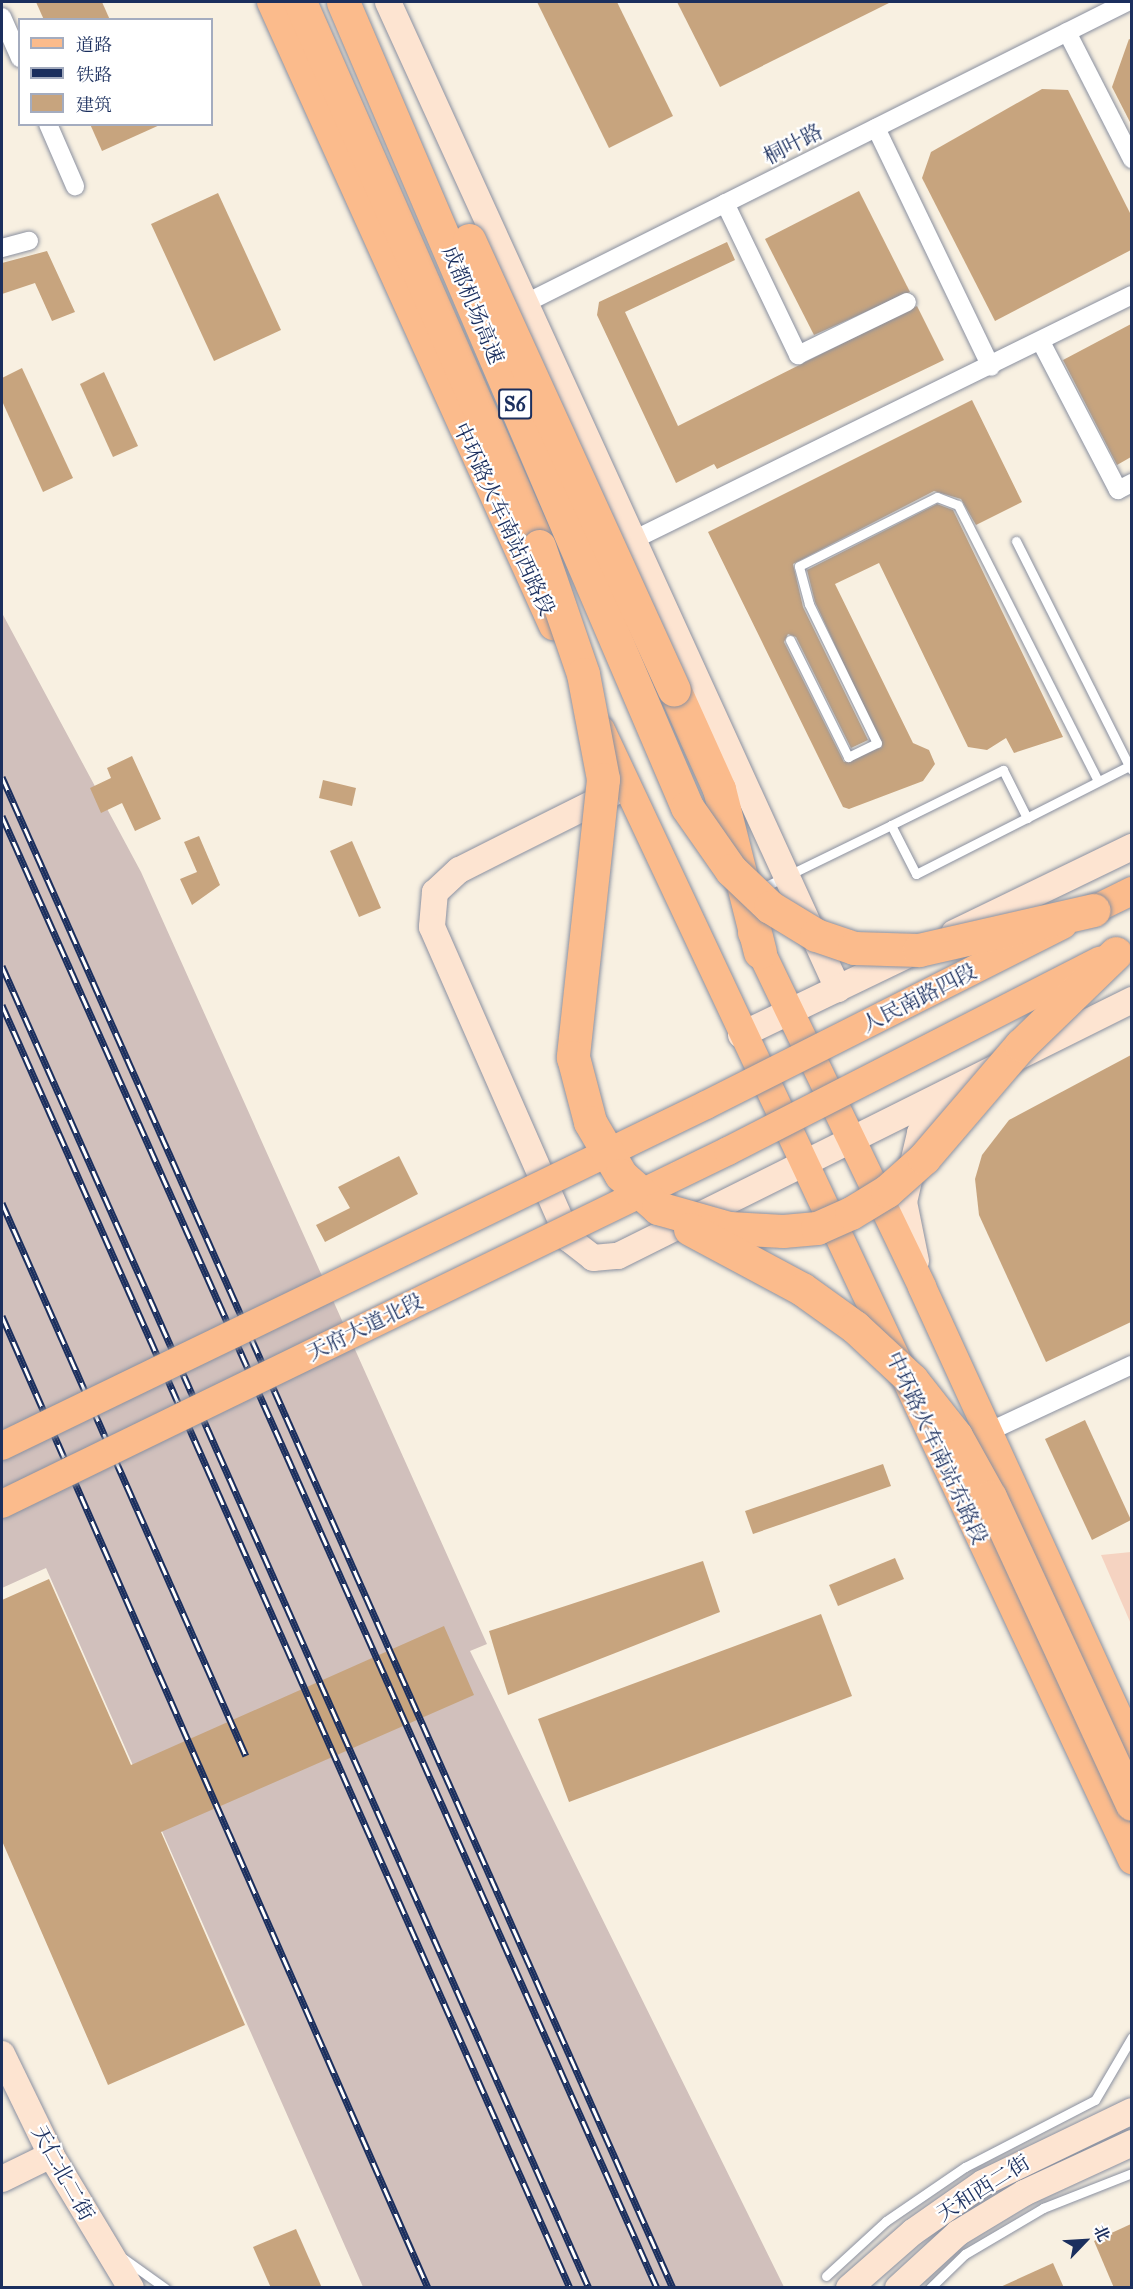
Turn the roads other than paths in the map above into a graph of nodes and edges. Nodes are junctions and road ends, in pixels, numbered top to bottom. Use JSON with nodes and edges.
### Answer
{"nodes":[{"id":1,"x":271,"y":2,"type":"edge"},
{"id":2,"x":300,"y":2,"type":"edge"},
{"id":3,"x":333,"y":2,"type":"edge"},
{"id":4,"x":343,"y":2,"type":"edge"},
{"id":5,"x":352,"y":2,"type":"edge"},
{"id":6,"x":388,"y":2,"type":"edge"},
{"id":7,"x":1127,"y":2,"type":"edge"},
{"id":8,"x":2,"y":16,"type":"edge"},
{"id":9,"x":1067,"y":32,"type":"junction"},
{"id":10,"x":18,"y":53,"type":"edge"},
{"id":11,"x":49,"y":126,"type":"edge"},
{"id":12,"x":876,"y":128,"type":"junction"},
{"id":13,"x":1131,"y":159,"type":"edge"},
{"id":14,"x":75,"y":186,"type":"dead end"},
{"id":15,"x":725,"y":203,"type":"junction"},
{"id":16,"x":29,"y":241,"type":"dead end"},
{"id":17,"x":2,"y":248,"type":"edge"},
{"id":18,"x":1131,"y":295,"type":"edge"},
{"id":19,"x":527,"y":302,"type":"junction"},
{"id":20,"x":907,"y":302,"type":"dead end"},
{"id":21,"x":479,"y":327,"type":"junction"},
{"id":22,"x":1041,"y":342,"type":"junction"},
{"id":23,"x":991,"y":367,"type":"junction"},
{"id":24,"x":1131,"y":483,"type":"edge"},
{"id":25,"x":635,"y":540,"type":"junction"},
{"id":26,"x":1016,"y":541,"type":"dead end"},
{"id":27,"x":582,"y":564,"type":"junction"},
{"id":28,"x":790,"y":640,"type":"dead end"},
{"id":29,"x":1130,"y":768,"type":"edge"},
{"id":30,"x":1098,"y":781,"type":"junction"},
{"id":31,"x":627,"y":786,"type":"junction"},
{"id":32,"x":1027,"y":818,"type":"junction"},
{"id":33,"x":891,"y":825,"type":"junction"},
{"id":34,"x":1131,"y":847,"type":"edge"},
{"id":35,"x":786,"y":876,"type":"junction"},
{"id":36,"x":1131,"y":891,"type":"edge"},
{"id":37,"x":742,"y":898,"type":"junction"},
{"id":38,"x":1092,"y":910,"type":"junction"},
{"id":39,"x":1124,"y":949,"type":"edge"},
{"id":40,"x":760,"y":952,"type":"joint"},
{"id":41,"x":838,"y":989,"type":"junction"},
{"id":42,"x":1131,"y":1000,"type":"edge"},
{"id":43,"x":788,"y":1011,"type":"junction"},
{"id":44,"x":741,"y":1035,"type":"junction"},
{"id":45,"x":946,"y":1093,"type":"junction"},
{"id":46,"x":850,"y":1143,"type":"junction"},
{"id":47,"x":804,"y":1167,"type":"junction"},
{"id":48,"x":658,"y":1208,"type":"junction"},
{"id":49,"x":922,"y":1287,"type":"junction"},
{"id":50,"x":1131,"y":1365,"type":"edge"},
{"id":51,"x":988,"y":1432,"type":"junction"},
{"id":52,"x":2,"y":1446,"type":"edge"},
{"id":53,"x":2,"y":1504,"type":"edge"},
{"id":54,"x":1131,"y":1746,"type":"edge"},
{"id":55,"x":1131,"y":1804,"type":"edge"},
{"id":56,"x":1131,"y":1860,"type":"edge"},
{"id":57,"x":1131,"y":2037,"type":"edge"},
{"id":58,"x":2,"y":2054,"type":"edge"},
{"id":59,"x":1131,"y":2111,"type":"edge"},
{"id":60,"x":1131,"y":2144,"type":"edge"},
{"id":61,"x":51,"y":2155,"type":"junction"},
{"id":62,"x":1131,"y":2173,"type":"edge"},
{"id":63,"x":2,"y":2180,"type":"edge"},
{"id":64,"x":102,"y":2244,"type":"junction"},
{"id":65,"x":826,"y":2276,"type":"dead end"},
{"id":66,"x":131,"y":2288,"type":"edge"},
{"id":67,"x":165,"y":2288,"type":"edge"},
{"id":68,"x":849,"y":2288,"type":"edge"},
{"id":69,"x":898,"y":2288,"type":"edge"},
{"id":70,"x":930,"y":2288,"type":"edge"}],
"edges":[{"from":1,"to":31,"type":"main road","name":"中环路火车南站西路段"},
{"from":2,"to":48,"type":"highway","name":"成都机场高速","number":"S6","bridge":true},
{"from":3,"to":21,"type":"main road"},
{"from":4,"to":38,"type":"highway","name":"成都机场高速","number":"S6","bridge":true},
{"from":5,"to":37,"type":"highway","bridge":true},
{"from":6,"to":19,"type":"street"},
{"from":7,"to":9,"type":"street","name":"桐叶路"},
{"from":8,"to":10,"type":"street"},
{"from":9,"to":12,"type":"street","name":"桐叶路"},
{"from":9,"to":13,"type":"street"},
{"from":11,"to":14,"type":"street"},
{"from":12,"to":15,"type":"street","name":"桐叶路"},
{"from":12,"to":23,"type":"street"},
{"from":15,"to":19,"type":"street","name":"桐叶路"},
{"from":15,"to":20,"type":"street"},
{"from":16,"to":17,"type":"street"},
{"from":18,"to":22,"type":"street"},
{"from":19,"to":21,"type":"street","name":"桐叶路"},
{"from":19,"to":25,"type":"street"},
{"from":21,"to":27,"type":"main road"},
{"from":22,"to":23,"type":"street"},
{"from":22,"to":24,"type":"street"},
{"from":23,"to":25,"type":"street"},
{"from":25,"to":27,"type":"street"},
{"from":25,"to":35,"type":"street"},
{"from":26,"to":29,"type":"lane"},
{"from":27,"to":37,"type":"main road"},
{"from":28,"to":30,"type":"lane"},
{"from":29,"to":30,"type":"lane"},
{"from":30,"to":32,"type":"lane"},
{"from":31,"to":44,"type":"main road","name":"中环路火车南站西路段"},
{"from":31,"to":47,"type":"street"},
{"from":32,"to":33,"type":"lane"},
{"from":32,"to":33,"type":"lane"},
{"from":33,"to":35,"type":"lane"},
{"from":34,"to":41,"type":"street","name":"人民南路四段"},
{"from":35,"to":37,"type":"lane"},
{"from":35,"to":41,"type":"street"},
{"from":36,"to":38,"type":"main road","name":"人民南路四段"},
{"from":37,"to":40,"type":"highway"},
{"from":38,"to":52,"type":"main road","name":"人民南路四段","bridge":true},
{"from":39,"to":48,"type":"highway","bridge":true},
{"from":39,"to":53,"type":"main road","name":"天府大道北段","bridge":true},
{"from":40,"to":43,"type":"main road"},
{"from":41,"to":43,"type":"street","name":"人民南路四段"},
{"from":42,"to":45,"type":"street"},
{"from":43,"to":44,"type":"street","name":"人民南路四段"},
{"from":43,"to":46,"type":"main road"},
{"from":44,"to":47,"type":"main road","name":"中环路火车南站东路段"},
{"from":45,"to":46,"type":"street"},
{"from":45,"to":49,"type":"street"},
{"from":46,"to":47,"type":"street"},
{"from":46,"to":49,"type":"main road"},
{"from":47,"to":56,"type":"main road","name":"中环路火车南站东路段"},
{"from":48,"to":55,"type":"highway","name":"成都机场高速","bridge":true},
{"from":49,"to":51,"type":"main road"},
{"from":50,"to":51,"type":"street"},
{"from":51,"to":54,"type":"main road"},
{"from":57,"to":65,"type":"lane"},
{"from":58,"to":61,"type":"street","name":"天仁北二街"},
{"from":59,"to":68,"type":"street","name":"天和西二街"},
{"from":60,"to":69,"type":"street"},
{"from":61,"to":63,"type":"street"},
{"from":61,"to":64,"type":"street","name":"天仁北二街"},
{"from":62,"to":70,"type":"lane"},
{"from":64,"to":66,"type":"street","name":"天仁北二街"},
{"from":64,"to":67,"type":"lane"}]}
